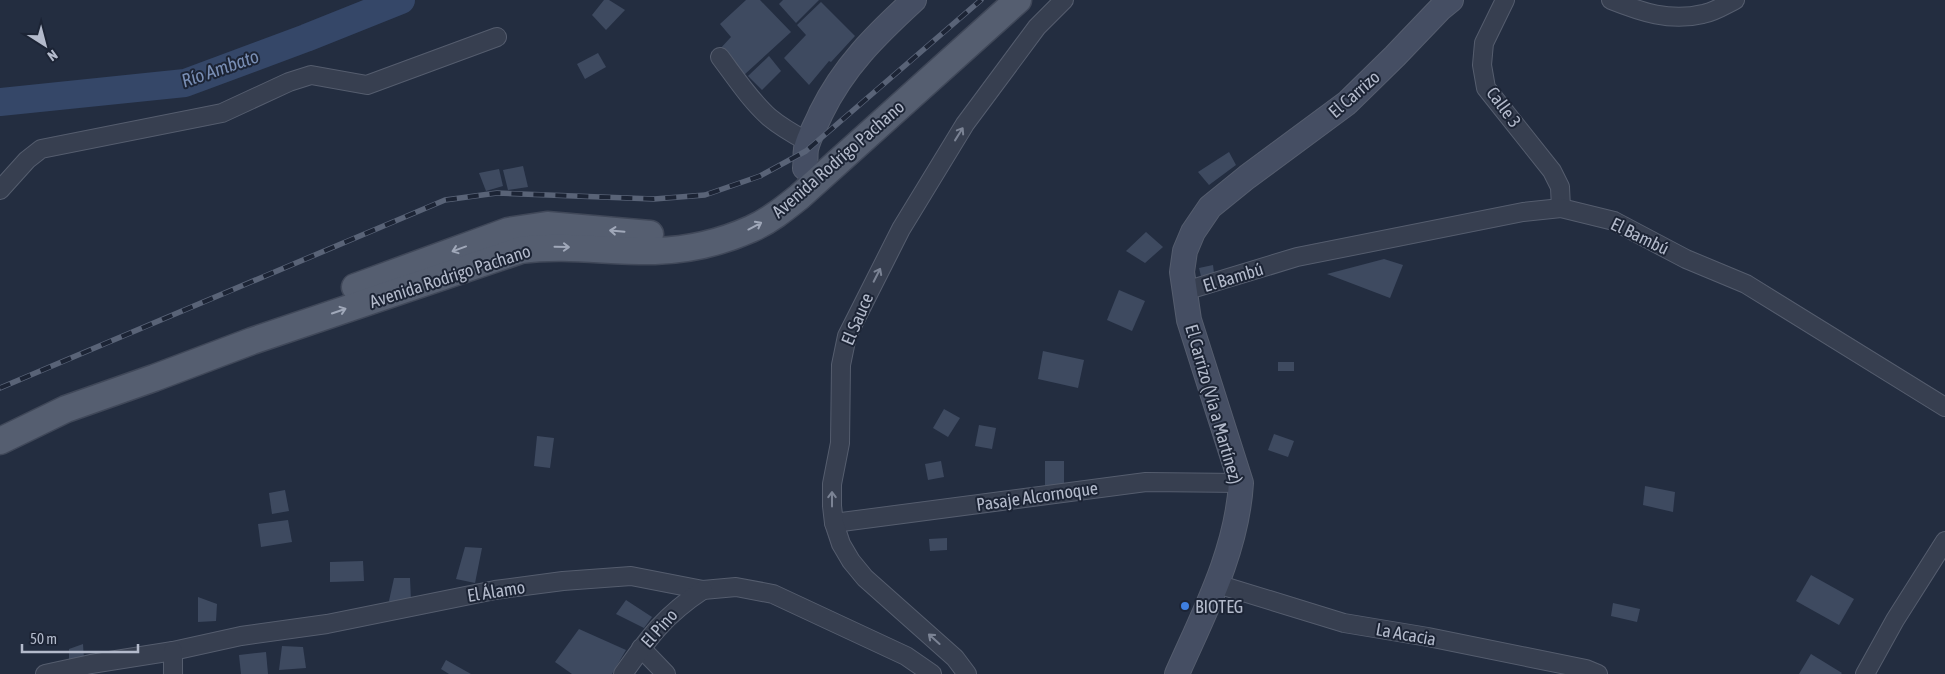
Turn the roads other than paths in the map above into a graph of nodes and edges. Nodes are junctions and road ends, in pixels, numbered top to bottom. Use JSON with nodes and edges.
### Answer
{"nodes":[{"id":1,"x":997,"y":0,"type":"edge"},
{"id":2,"x":1018,"y":0,"type":"edge"},
{"id":3,"x":1064,"y":0,"type":"edge"},
{"id":4,"x":1451,"y":0,"type":"edge"},
{"id":5,"x":1505,"y":0,"type":"edge"},
{"id":6,"x":1611,"y":0,"type":"edge"},
{"id":7,"x":1735,"y":0,"type":"edge"},
{"id":8,"x":910,"y":1,"type":"edge"},
{"id":9,"x":497,"y":37,"type":"dead end"},
{"id":10,"x":720,"y":57,"type":"dead end"},
{"id":11,"x":808,"y":142,"type":"junction"},
{"id":12,"x":812,"y":174,"type":"junction"},
{"id":13,"x":1247,"y":177,"type":"joint"},
{"id":14,"x":0,"y":190,"type":"edge"},
{"id":15,"x":1561,"y":208,"type":"junction"},
{"id":16,"x":1185,"y":291,"type":"junction"},
{"id":17,"x":1945,"y":407,"type":"edge"},
{"id":18,"x":0,"y":425,"type":"edge"},
{"id":19,"x":0,"y":441,"type":"edge"},
{"id":20,"x":1240,"y":483,"type":"junction"},
{"id":21,"x":834,"y":523,"type":"junction"},
{"id":22,"x":1945,"y":542,"type":"edge"},
{"id":23,"x":1217,"y":584,"type":"junction"},
{"id":24,"x":703,"y":590,"type":"junction"},
{"id":25,"x":641,"y":648,"type":"junction"},
{"id":26,"x":173,"y":651,"type":"junction"},
{"id":27,"x":45,"y":674,"type":"edge"},
{"id":28,"x":173,"y":674,"type":"edge"},
{"id":29,"x":623,"y":674,"type":"edge"},
{"id":30,"x":666,"y":674,"type":"edge"},
{"id":31,"x":932,"y":674,"type":"edge"},
{"id":32,"x":968,"y":674,"type":"edge"},
{"id":33,"x":1177,"y":674,"type":"edge"},
{"id":34,"x":1598,"y":674,"type":"edge"},
{"id":35,"x":1865,"y":674,"type":"edge"}],
"edges":[{"from":1,"to":12,"type":"main road","name":"Avenida Rodrigo Pachano"},
{"from":2,"to":12,"type":"main road","name":"Avenida Rodrigo Pachano"},
{"from":21,"to":3,"type":"street","name":"El Sauce","one_way":true},
{"from":4,"to":13,"type":"street","name":"El Carrizo"},
{"from":5,"to":15,"type":"street","name":"Calle 3"},
{"from":6,"to":7,"type":"street"},
{"from":8,"to":11,"type":"street"},
{"from":9,"to":14,"type":"street"},
{"from":10,"to":11,"type":"street"},
{"from":11,"to":12,"type":"street"},
{"from":12,"to":18,"type":"main road","name":"Avenida Rodrigo Pachano","one_way":true},
{"from":19,"to":12,"type":"main road","name":"Avenida Rodrigo Pachano","one_way":true},
{"from":13,"to":16,"type":"street","name":"El Carrizo (Vía a Martínez)"},
{"from":15,"to":16,"type":"street","name":"El Bambú"},
{"from":15,"to":17,"type":"street","name":"El Bambú"},
{"from":16,"to":20,"type":"street","name":"El Carrizo (Vía a Martínez)"},
{"from":20,"to":21,"type":"street","name":"Pasaje Alcornoque"},
{"from":20,"to":23,"type":"street","name":"El Carrizo (Vía a Martínez)"},
{"from":32,"to":21,"type":"street","name":"El Sauce","one_way":true},
{"from":22,"to":35,"type":"street"},
{"from":23,"to":33,"type":"street","name":"El Carrizo (Vía a Martínez)"},
{"from":23,"to":34,"type":"street","name":"La Acacia"},
{"from":24,"to":25,"type":"street","name":"El Pino"},
{"from":24,"to":26,"type":"street","name":"El Álamo"},
{"from":24,"to":31,"type":"street","name":"El Álamo"},
{"from":25,"to":29,"type":"street","name":"El Pino"},
{"from":25,"to":30,"type":"street"},
{"from":26,"to":27,"type":"street","name":"El Álamo"},
{"from":26,"to":28,"type":"street"}]}
